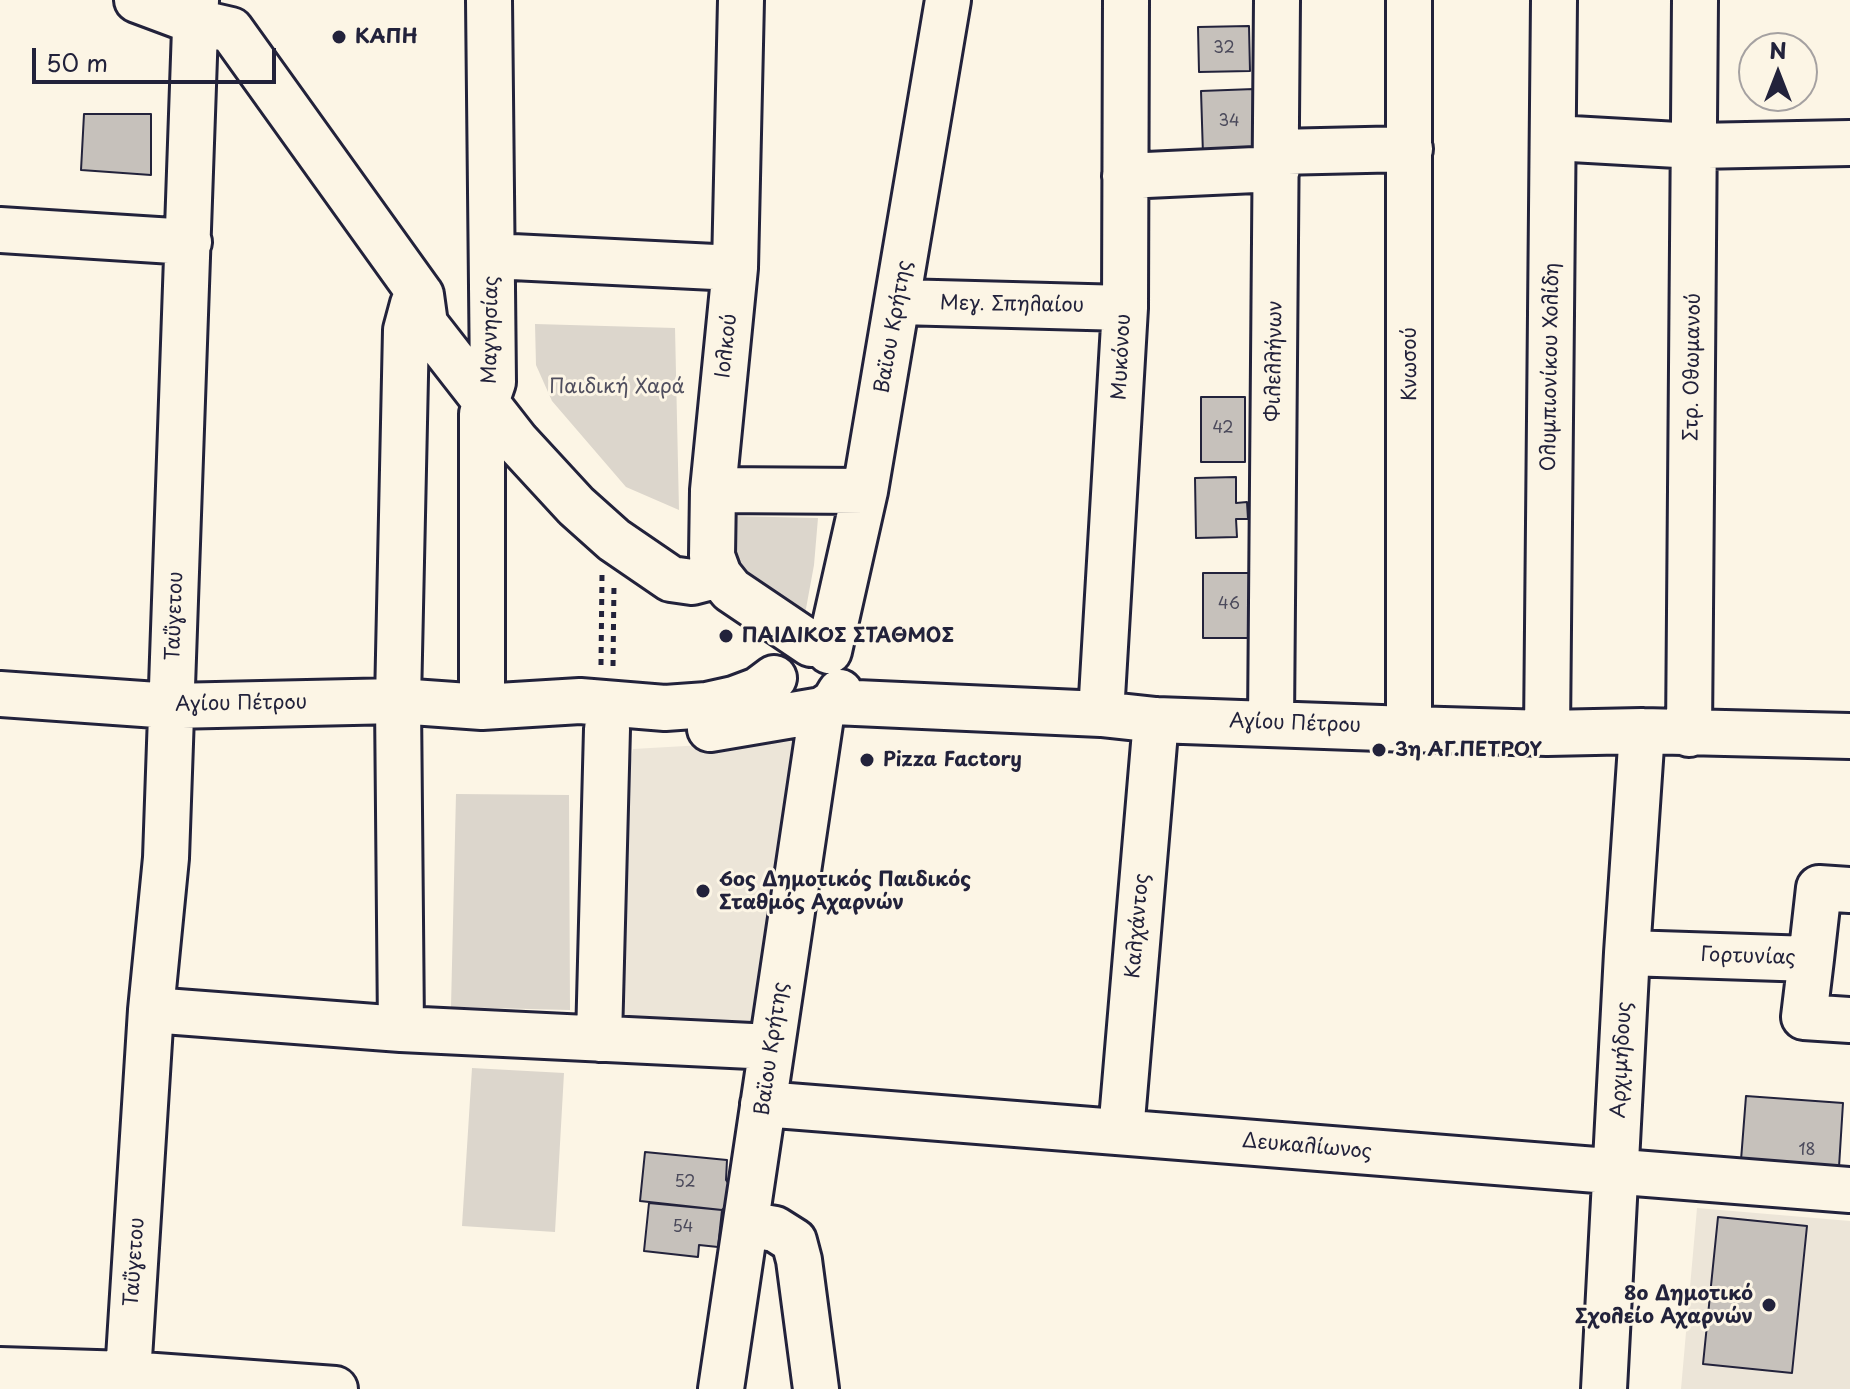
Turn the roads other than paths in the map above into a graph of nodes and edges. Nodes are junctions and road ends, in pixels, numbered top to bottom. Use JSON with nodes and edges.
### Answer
{"nodes":[{"id":1,"x":137,"y":0,"type":"edge"},
{"id":2,"x":489,"y":0,"type":"edge"},
{"id":3,"x":741,"y":0,"type":"edge"},
{"id":4,"x":948,"y":0,"type":"edge"},
{"id":5,"x":1126,"y":0,"type":"edge"},
{"id":6,"x":1277,"y":0,"type":"edge"},
{"id":7,"x":1409,"y":0,"type":"edge"},
{"id":8,"x":1554,"y":0,"type":"edge"},
{"id":9,"x":1695,"y":0,"type":"edge"},
{"id":10,"x":218,"y":13,"type":"edge"},
{"id":11,"x":1554,"y":138,"type":"junction"},
{"id":12,"x":1850,"y":143,"type":"edge"},
{"id":13,"x":1695,"y":146,"type":"junction"},
{"id":14,"x":1410,"y":149,"type":"junction"},
{"id":15,"x":1277,"y":161,"type":"junction"},
{"id":16,"x":1125,"y":176,"type":"junction"},
{"id":17,"x":0,"y":230,"type":"edge"},
{"id":18,"x":189,"y":242,"type":"junction"},
{"id":19,"x":492,"y":256,"type":"junction"},
{"id":20,"x":735,"y":268,"type":"junction"},
{"id":21,"x":421,"y":295,"type":"junction"},
{"id":22,"x":899,"y":302,"type":"junction"},
{"id":23,"x":1125,"y":308,"type":"junction"},
{"id":24,"x":490,"y":384,"type":"junction"},
{"id":25,"x":713,"y":490,"type":"junction"},
{"id":26,"x":865,"y":491,"type":"junction"},
{"id":27,"x":717,"y":572,"type":"junction"},
{"id":28,"x":824,"y":681,"type":"junction"},
{"id":29,"x":0,"y":694,"type":"edge"},
{"id":30,"x":398,"y":701,"type":"junction"},
{"id":31,"x":171,"y":706,"type":"junction"},
{"id":32,"x":482,"y":707,"type":"junction"},
{"id":33,"x":607,"y":711,"type":"junction"},
{"id":34,"x":1101,"y":714,"type":"junction"},
{"id":35,"x":1156,"y":720,"type":"junction"},
{"id":36,"x":1271,"y":722,"type":"junction"},
{"id":37,"x":1409,"y":729,"type":"junction"},
{"id":38,"x":1642,"y":731,"type":"junction"},
{"id":39,"x":1547,"y":733,"type":"junction"},
{"id":40,"x":1689,"y":734,"type":"junction"},
{"id":41,"x":1850,"y":736,"type":"edge"},
{"id":42,"x":1850,"y":890,"type":"edge"},
{"id":43,"x":1627,"y":953,"type":"junction"},
{"id":44,"x":1811,"y":959,"type":"junction"},
{"id":45,"x":151,"y":1010,"type":"junction"},
{"id":46,"x":1850,"y":1020,"type":"edge"},
{"id":47,"x":401,"y":1029,"type":"junction"},
{"id":48,"x":599,"y":1039,"type":"junction"},
{"id":49,"x":772,"y":1047,"type":"junction"},
{"id":50,"x":763,"y":1104,"type":"junction"},
{"id":51,"x":1121,"y":1132,"type":"junction"},
{"id":52,"x":1616,"y":1172,"type":"junction"},
{"id":53,"x":1850,"y":1190,"type":"edge"},
{"id":54,"x":746,"y":1224,"type":"junction"},
{"id":55,"x":0,"y":1370,"type":"edge"},
{"id":56,"x":128,"y":1374,"type":"junction"},
{"id":57,"x":335,"y":1389,"type":"edge"},
{"id":58,"x":721,"y":1389,"type":"edge"},
{"id":59,"x":816,"y":1389,"type":"edge"},
{"id":60,"x":1604,"y":1389,"type":"edge"}],
"edges":[{"from":1,"to":10,"type":"street"},
{"from":2,"to":19,"type":"street","name":"Μαγνησίας"},
{"from":3,"to":20,"type":"street","name":"Ιολκού"},
{"from":4,"to":22,"type":"street","name":"Βαϊου Κρήτης"},
{"from":5,"to":16,"type":"street","name":"Μυκόνου"},
{"from":6,"to":15,"type":"street","name":"Φιλελλήνων"},
{"from":7,"to":14,"type":"street","name":"Κνωσού"},
{"from":8,"to":11,"type":"street","name":"Ολυμπιονίκου Χολίδη"},
{"from":9,"to":13,"type":"street","name":"Στρ. Οθωμανού"},
{"from":10,"to":18,"type":"street","name":"Ταΰγετου"},
{"from":10,"to":21,"type":"street"},
{"from":11,"to":13,"type":"street"},
{"from":11,"to":39,"type":"street","name":"Ολυμπιονίκου Χολίδη"},
{"from":12,"to":13,"type":"street"},
{"from":13,"to":40,"type":"street","name":"Στρ. Οθωμανού"},
{"from":14,"to":15,"type":"street"},
{"from":14,"to":37,"type":"street","name":"Κνωσού"},
{"from":15,"to":16,"type":"street"},
{"from":15,"to":36,"type":"street","name":"Φιλελλήνων"},
{"from":16,"to":23,"type":"street","name":"Μυκόνου"},
{"from":17,"to":18,"type":"street"},
{"from":18,"to":31,"type":"street","name":"Ταΰγετου"},
{"from":19,"to":20,"type":"street"},
{"from":19,"to":24,"type":"street","name":"Μαγνησίας"},
{"from":20,"to":25,"type":"street","name":"Ιολκού"},
{"from":21,"to":24,"type":"street"},
{"from":21,"to":30,"type":"street"},
{"from":22,"to":23,"type":"street","name":"Μεγ. Σπηλαίου"},
{"from":22,"to":26,"type":"street","name":"Βαϊου Κρήτης"},
{"from":23,"to":34,"type":"street","name":"Μυκόνου"},
{"from":24,"to":27,"type":"street"},
{"from":24,"to":27,"type":"street"},
{"from":24,"to":32,"type":"street","name":"Μαγνησίας"},
{"from":25,"to":26,"type":"street"},
{"from":25,"to":27,"type":"street","name":"Ιολκού"},
{"from":26,"to":28,"type":"street","name":"Βαϊου Κρήτης"},
{"from":27,"to":28,"type":"street"},
{"from":28,"to":33,"type":"street","name":"Αγίου Πέτρου"},
{"from":28,"to":33,"type":"street","name":"Αγίου Πέτρου"},
{"from":28,"to":34,"type":"street","name":"Αγίου Πέτρου"},
{"from":28,"to":49,"type":"street","name":"Βαϊου Κρήτης"},
{"from":29,"to":31,"type":"street","name":"Αγίου Πέτρου"},
{"from":30,"to":31,"type":"street","name":"Αγίου Πέτρου"},
{"from":30,"to":32,"type":"street","name":"Αγίου Πέτρου"},
{"from":30,"to":47,"type":"street"},
{"from":31,"to":45,"type":"street","name":"Ταΰγετου"},
{"from":32,"to":33,"type":"street","name":"Αγίου Πέτρου"},
{"from":33,"to":48,"type":"street"},
{"from":34,"to":35,"type":"street","name":"Αγίου Πέτρου"},
{"from":35,"to":36,"type":"street","name":"Αγίου Πέτρου"},
{"from":35,"to":51,"type":"street","name":"Καλχάντος"},
{"from":36,"to":37,"type":"street","name":"Αγίου Πέτρου"},
{"from":37,"to":39,"type":"street","name":"Αγίου Πέτρου"},
{"from":38,"to":39,"type":"street","name":"Αγίου Πέτρου"},
{"from":38,"to":40,"type":"street","name":"Αγίου Πέτρου"},
{"from":38,"to":43,"type":"street","name":"Αρχιμήδους"},
{"from":40,"to":41,"type":"street","name":"Αγίου Πέτρου"},
{"from":42,"to":44,"type":"street"},
{"from":43,"to":44,"type":"street","name":"Γορτυνίας"},
{"from":43,"to":52,"type":"street","name":"Αρχιμήδους"},
{"from":44,"to":46,"type":"street","name":"Γορτυνίας"},
{"from":45,"to":47,"type":"street"},
{"from":45,"to":56,"type":"street","name":"Ταΰγετου"},
{"from":47,"to":48,"type":"street"},
{"from":48,"to":49,"type":"street"},
{"from":49,"to":50,"type":"street","name":"Βαϊου Κρήτης"},
{"from":50,"to":51,"type":"street","name":"Δευκαλίωνος"},
{"from":50,"to":54,"type":"street","name":"Βαϊου Κρήτης"},
{"from":51,"to":52,"type":"street","name":"Δευκαλίωνος"},
{"from":52,"to":53,"type":"street","name":"Δευκαλίωνος"},
{"from":52,"to":60,"type":"street","name":"Αρχιμήδους"},
{"from":54,"to":58,"type":"street","name":"Βαϊου Κρήτης"},
{"from":54,"to":59,"type":"street"},
{"from":55,"to":56,"type":"street"},
{"from":56,"to":57,"type":"street"}]}
